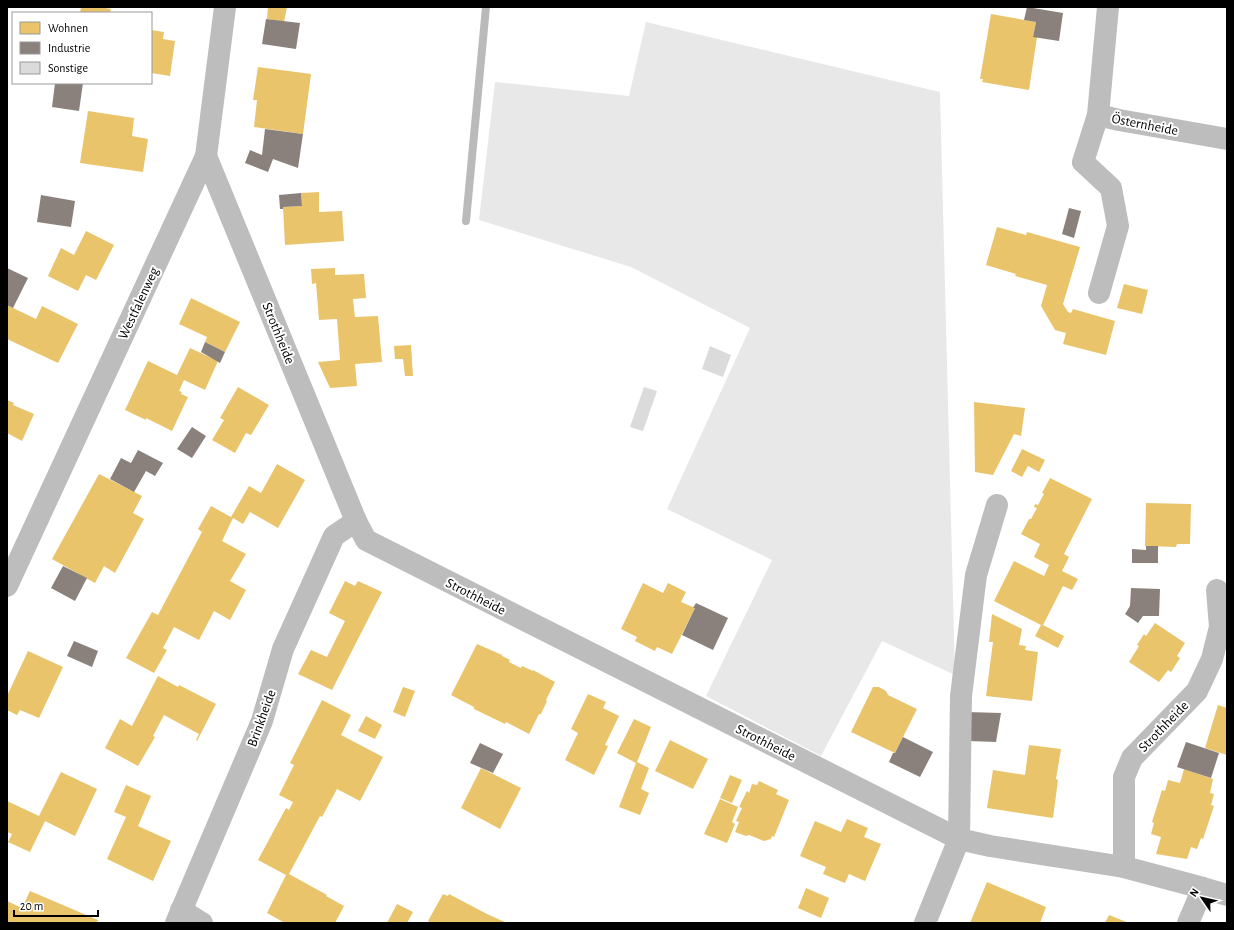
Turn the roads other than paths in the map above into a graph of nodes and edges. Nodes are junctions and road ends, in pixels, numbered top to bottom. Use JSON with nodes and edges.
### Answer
{"nodes":[{"id":1,"x":225,"y":7,"type":"edge"},
{"id":2,"x":1108,"y":7,"type":"edge"},
{"id":3,"x":1098,"y":115,"type":"junction"},
{"id":4,"x":1227,"y":139,"type":"edge"},
{"id":5,"x":206,"y":156,"type":"junction"},
{"id":6,"x":1099,"y":293,"type":"dead end"},
{"id":7,"x":997,"y":506,"type":"dead end"},
{"id":8,"x":356,"y":521,"type":"junction"},
{"id":9,"x":7,"y":586,"type":"edge"},
{"id":10,"x":1217,"y":590,"type":"dead end"},
{"id":11,"x":959,"y":839,"type":"junction"},
{"id":12,"x":1124,"y":867,"type":"junction"},
{"id":13,"x":1203,"y":888,"type":"junction"},
{"id":14,"x":1227,"y":895,"type":"edge"},
{"id":15,"x":178,"y":917,"type":"edge"},
{"id":16,"x":202,"y":923,"type":"edge"},
{"id":17,"x":925,"y":923,"type":"edge"},
{"id":18,"x":1188,"y":923,"type":"edge"}],
"edges":[{"from":1,"to":5,"type":"street","name":"Westfalenweg"},
{"from":2,"to":3,"type":"street","name":"Östernheide"},
{"from":3,"to":4,"type":"street","name":"Östernheide"},
{"from":3,"to":6,"type":"street"},
{"from":5,"to":8,"type":"street","name":"Strothheide"},
{"from":5,"to":9,"type":"street","name":"Westfalenweg"},
{"from":7,"to":11,"type":"street"},
{"from":8,"to":11,"type":"street","name":"Strothheide"},
{"from":8,"to":15,"type":"street","name":"Brinkheide"},
{"from":10,"to":12,"type":"street","name":"Strothheide"},
{"from":11,"to":12,"type":"street","name":"Strothheide"},
{"from":11,"to":17,"type":"street"},
{"from":12,"to":13,"type":"street","name":"Strothheide"},
{"from":13,"to":14,"type":"street","name":"Strothheide"},
{"from":13,"to":18,"type":"street"},
{"from":15,"to":16,"type":"street"}]}
